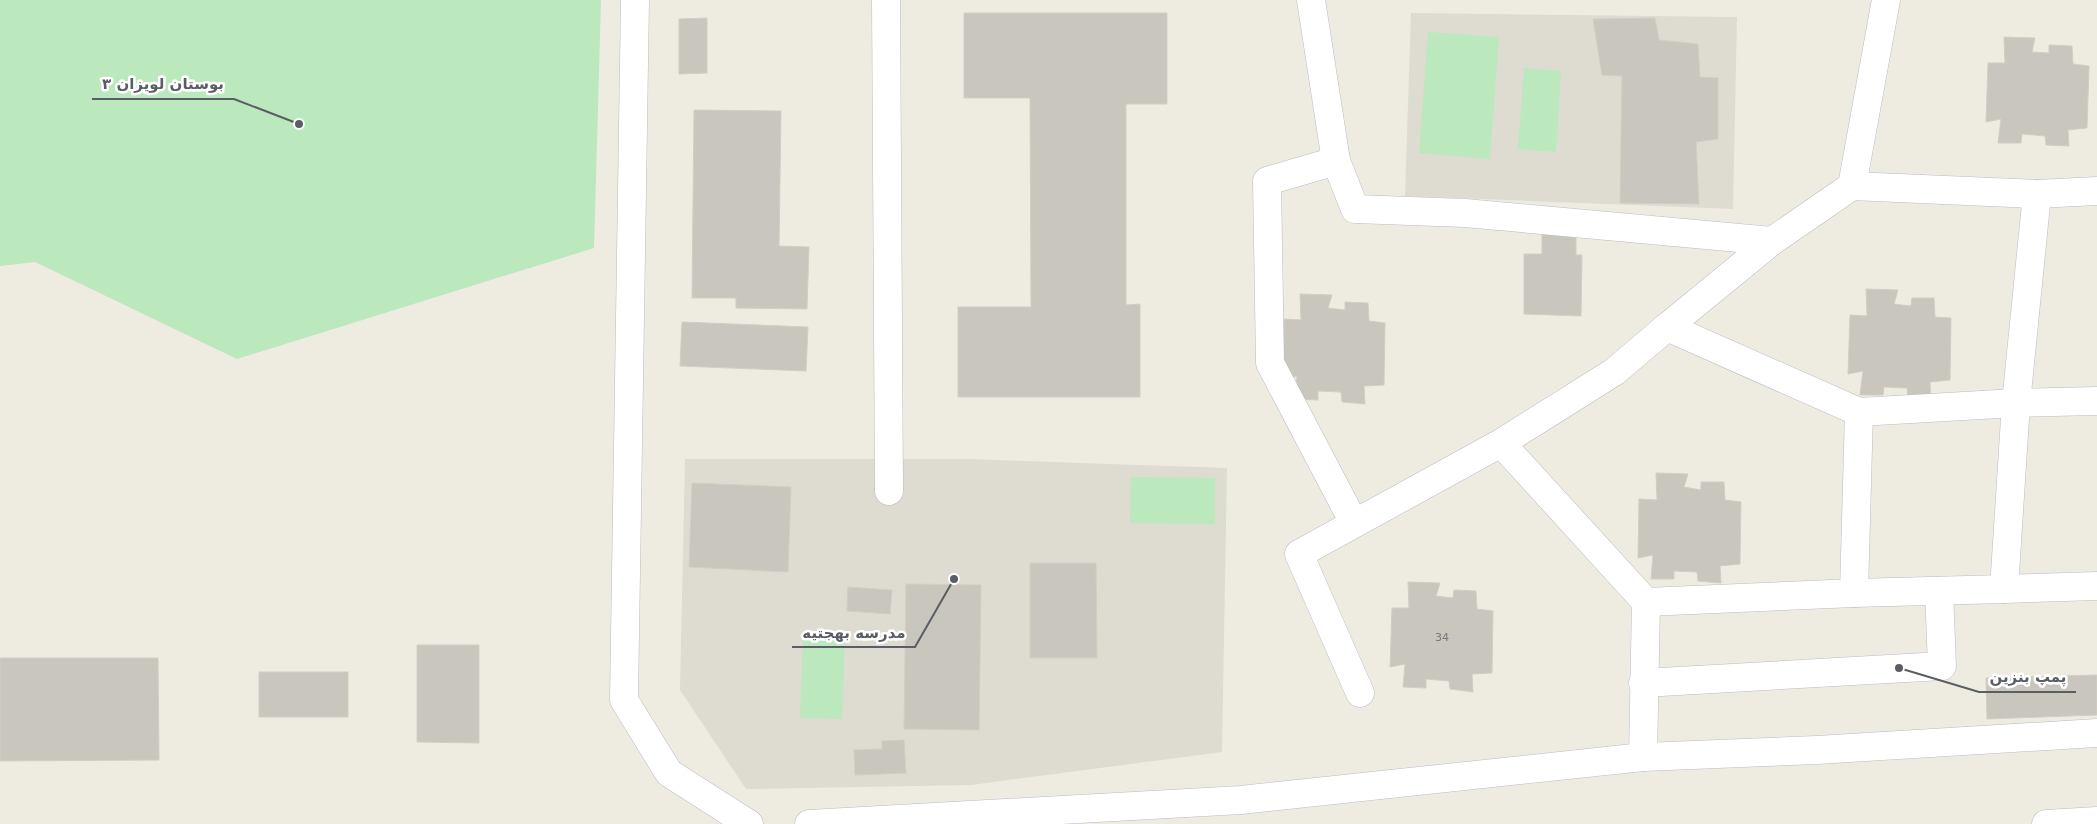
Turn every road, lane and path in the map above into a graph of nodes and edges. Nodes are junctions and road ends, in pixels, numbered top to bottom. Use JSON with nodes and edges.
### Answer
{"nodes":[{"id":1,"x":635,"y":0,"type":"edge"},
{"id":2,"x":886,"y":0,"type":"edge"},
{"id":3,"x":1311,"y":0,"type":"edge"},
{"id":4,"x":1886,"y":0,"type":"edge"},
{"id":5,"x":1336,"y":161,"type":"junction"},
{"id":6,"x":1852,"y":186,"type":"junction"},
{"id":7,"x":2097,"y":191,"type":"edge"},
{"id":8,"x":2037,"y":194,"type":"junction"},
{"id":9,"x":1772,"y":241,"type":"junction"},
{"id":10,"x":1667,"y":327,"type":"junction"},
{"id":11,"x":2097,"y":401,"type":"edge"},
{"id":12,"x":2016,"y":403,"type":"junction"},
{"id":13,"x":1859,"y":412,"type":"junction"},
{"id":14,"x":1501,"y":443,"type":"junction"},
{"id":15,"x":889,"y":491,"type":"dead end"},
{"id":16,"x":1354,"y":523,"type":"junction"},
{"id":17,"x":2097,"y":586,"type":"edge"},
{"id":18,"x":1938,"y":590,"type":"junction"},
{"id":19,"x":2004,"y":590,"type":"junction"},
{"id":20,"x":1854,"y":593,"type":"junction"},
{"id":21,"x":1646,"y":602,"type":"junction"},
{"id":22,"x":1644,"y":683,"type":"junction"},
{"id":23,"x":1360,"y":693,"type":"dead end"},
{"id":24,"x":2097,"y":732,"type":"edge"},
{"id":25,"x":1644,"y":757,"type":"junction"},
{"id":26,"x":2097,"y":821,"type":"edge"},
{"id":27,"x":748,"y":824,"type":"edge"},
{"id":28,"x":809,"y":824,"type":"edge"},
{"id":29,"x":2046,"y":824,"type":"edge"}],
"edges":[{"from":1,"to":27,"type":"street"},
{"from":2,"to":15,"type":"street"},
{"from":3,"to":5,"type":"street"},
{"from":4,"to":6,"type":"street"},
{"from":5,"to":9,"type":"street"},
{"from":5,"to":16,"type":"street"},
{"from":6,"to":8,"type":"street"},
{"from":6,"to":9,"type":"street"},
{"from":7,"to":8,"type":"street"},
{"from":8,"to":12,"type":"street"},
{"from":9,"to":10,"type":"street"},
{"from":10,"to":13,"type":"street"},
{"from":10,"to":14,"type":"street"},
{"from":11,"to":12,"type":"street"},
{"from":12,"to":13,"type":"street"},
{"from":12,"to":19,"type":"street"},
{"from":13,"to":20,"type":"street"},
{"from":14,"to":16,"type":"street"},
{"from":14,"to":21,"type":"street"},
{"from":16,"to":23,"type":"street"},
{"from":17,"to":19,"type":"street"},
{"from":18,"to":19,"type":"street"},
{"from":18,"to":20,"type":"street"},
{"from":18,"to":22,"type":"street"},
{"from":20,"to":21,"type":"street"},
{"from":21,"to":22,"type":"street"},
{"from":22,"to":25,"type":"street"},
{"from":24,"to":25,"type":"street"},
{"from":25,"to":28,"type":"street"},
{"from":26,"to":29,"type":"street"}]}
